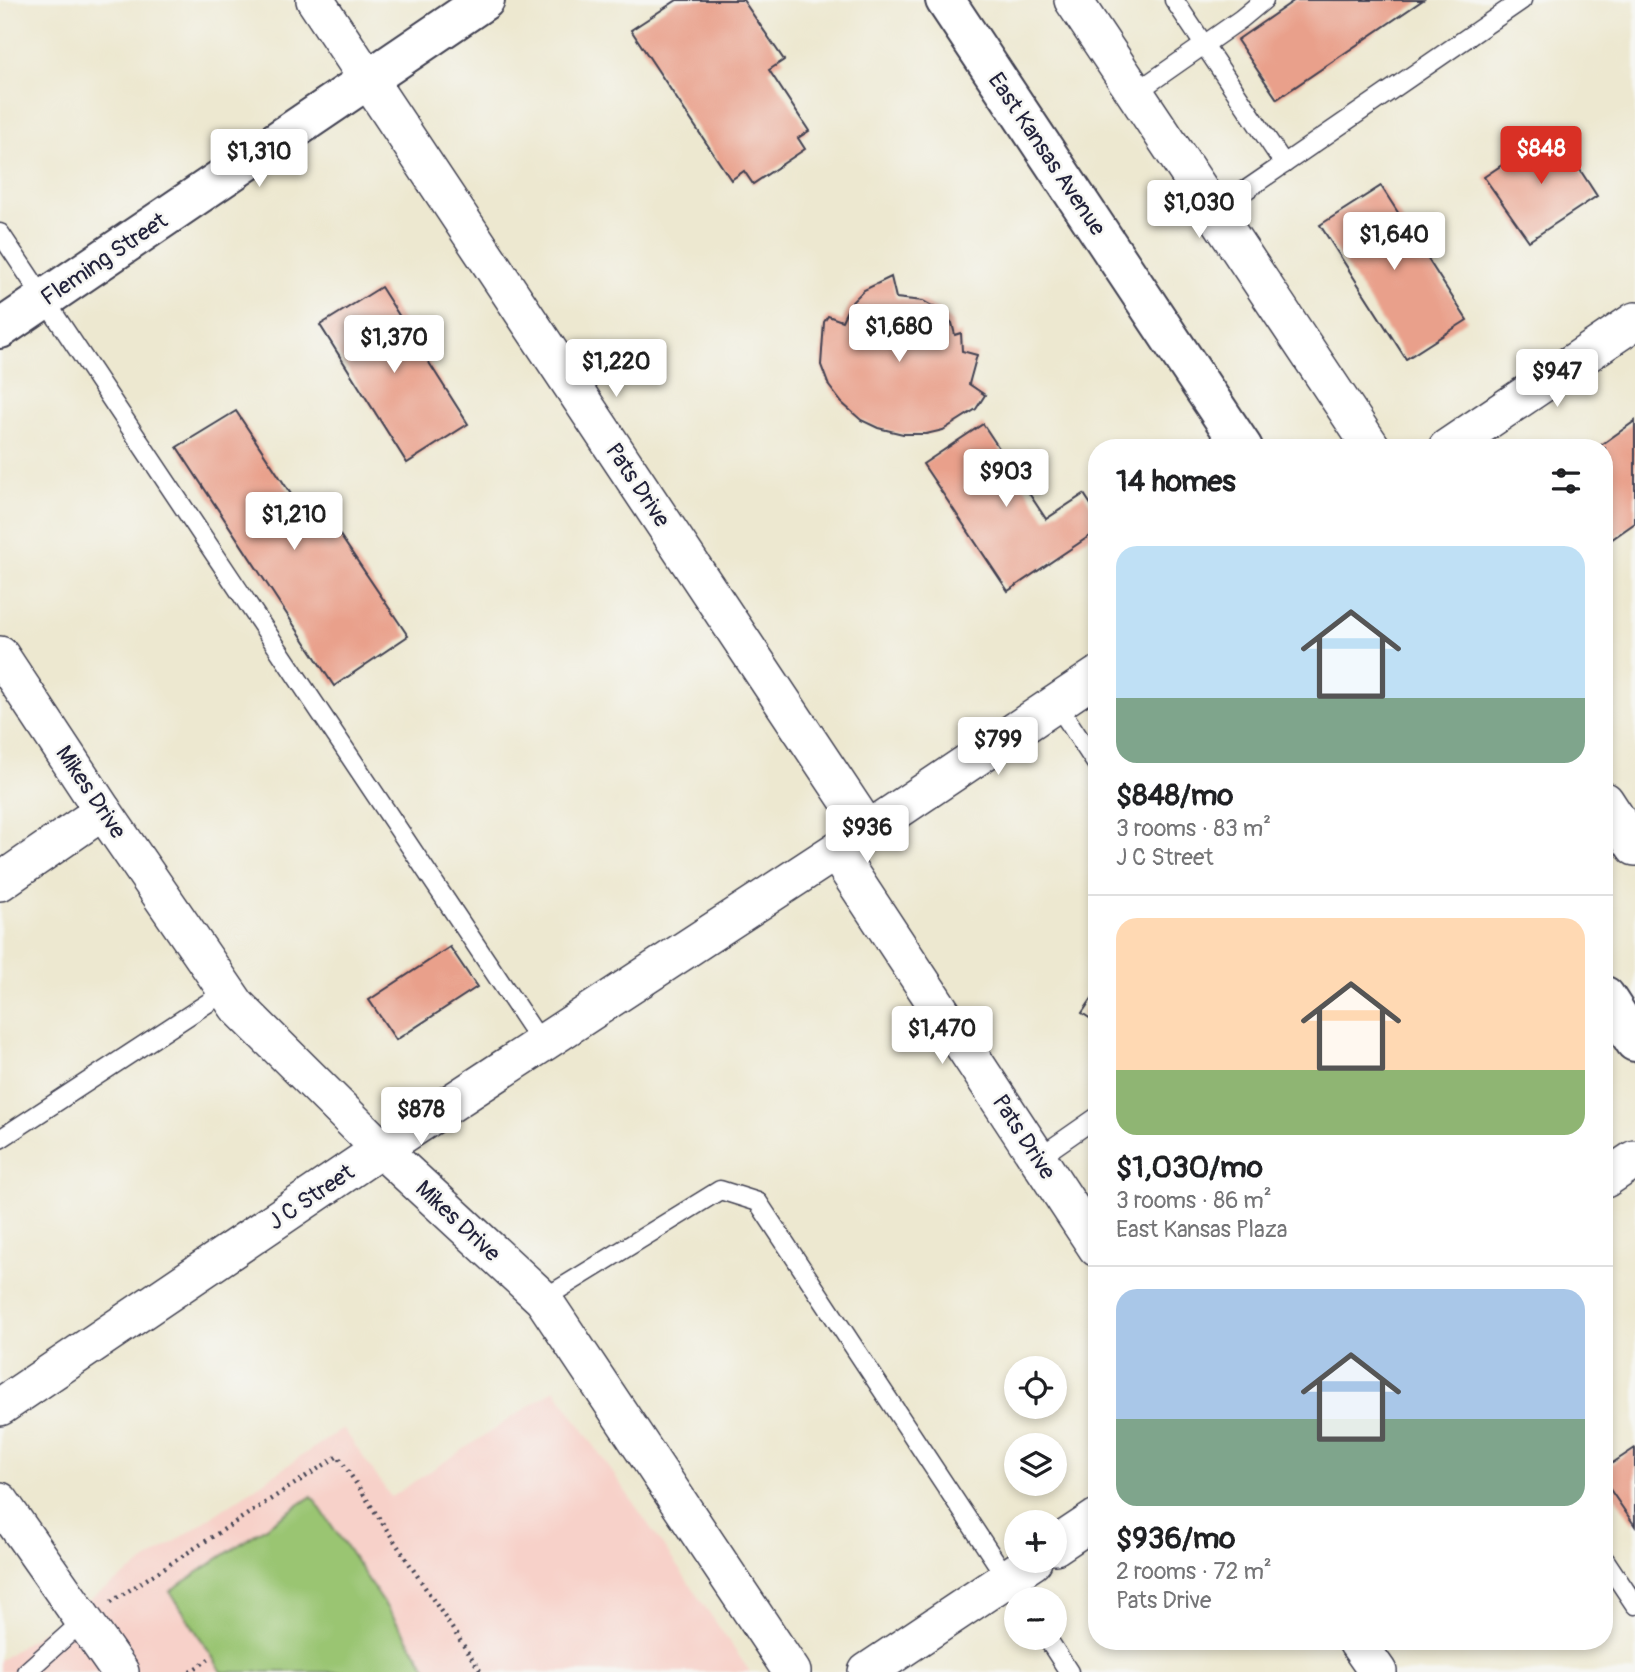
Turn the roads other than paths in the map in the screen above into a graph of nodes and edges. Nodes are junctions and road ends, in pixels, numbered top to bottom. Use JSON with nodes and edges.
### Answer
{"nodes":[{"id":1,"x":315,"y":0,"type":"edge"},
{"id":2,"x":485,"y":0,"type":"edge"},
{"id":3,"x":945,"y":0,"type":"edge"},
{"id":4,"x":1073,"y":0,"type":"edge"},
{"id":5,"x":1174,"y":0,"type":"edge"},
{"id":6,"x":1264,"y":0,"type":"edge"},
{"id":7,"x":1522,"y":0,"type":"edge"},
{"id":8,"x":1204,"y":45,"type":"junction"},
{"id":9,"x":369,"y":79,"type":"junction"},
{"id":10,"x":1135,"y":93,"type":"junction"},
{"id":11,"x":1284,"y":164,"type":"junction"},
{"id":12,"x":1214,"y":212,"type":"junction"},
{"id":13,"x":0,"y":233,"type":"edge"},
{"id":14,"x":45,"y":299,"type":"junction"},
{"id":15,"x":1635,"y":321,"type":"edge"},
{"id":16,"x":0,"y":329,"type":"edge"},
{"id":17,"x":1236,"y":439,"type":"edge"},
{"id":18,"x":1366,"y":439,"type":"edge"},
{"id":19,"x":1460,"y":439,"type":"edge"},
{"id":20,"x":0,"y":655,"type":"edge"},
{"id":21,"x":1088,"y":682,"type":"edge"},
{"id":22,"x":1056,"y":703,"type":"junction"},
{"id":23,"x":1088,"y":751,"type":"edge"},
{"id":24,"x":103,"y":811,"type":"junction"},
{"id":25,"x":1613,"y":813,"type":"edge"},
{"id":26,"x":867,"y":831,"type":"junction"},
{"id":27,"x":1635,"y":847,"type":"edge"},
{"id":28,"x":836,"y":852,"type":"junction"},
{"id":29,"x":0,"y":882,"type":"edge"},
{"id":30,"x":226,"y":991,"type":"junction"},
{"id":31,"x":1613,"y":1008,"type":"edge"},
{"id":32,"x":1635,"y":1042,"type":"edge"},
{"id":33,"x":542,"y":1044,"type":"junction"},
{"id":34,"x":1088,"y":1123,"type":"edge"},
{"id":35,"x":0,"y":1139,"type":"edge"},
{"id":36,"x":381,"y":1149,"type":"junction"},
{"id":37,"x":1038,"y":1158,"type":"junction"},
{"id":38,"x":1635,"y":1159,"type":"edge"},
{"id":39,"x":1613,"y":1174,"type":"edge"},
{"id":40,"x":1088,"y":1234,"type":"edge"},
{"id":41,"x":542,"y":1299,"type":"junction"},
{"id":42,"x":0,"y":1407,"type":"edge"},
{"id":43,"x":0,"y":1502,"type":"edge"},
{"id":44,"x":1088,"y":1524,"type":"edge"},
{"id":45,"x":1067,"y":1538,"type":"edge"},
{"id":46,"x":1613,"y":1572,"type":"edge"},
{"id":47,"x":1020,"y":1579,"type":"edge"},
{"id":48,"x":1635,"y":1605,"type":"edge"},
{"id":49,"x":84,"y":1620,"type":"junction"},
{"id":50,"x":1055,"y":1650,"type":"edge"},
{"id":51,"x":1363,"y":1650,"type":"edge"},
{"id":52,"x":26,"y":1672,"type":"edge"},
{"id":53,"x":120,"y":1672,"type":"edge"},
{"id":54,"x":792,"y":1672,"type":"edge"},
{"id":55,"x":867,"y":1672,"type":"edge"},
{"id":56,"x":1069,"y":1672,"type":"edge"},
{"id":57,"x":1378,"y":1672,"type":"edge"}],
"edges":[{"from":1,"to":9,"type":"street","name":"Pats Drive"},
{"from":2,"to":9,"type":"main road","name":"Fleming Street"},
{"from":3,"to":17,"type":"main road","name":"East Kansas Avenue"},
{"from":4,"to":10,"type":"street"},
{"from":5,"to":8,"type":"lane"},
{"from":6,"to":8,"type":"lane"},
{"from":7,"to":11,"type":"lane"},
{"from":8,"to":10,"type":"lane"},
{"from":8,"to":11,"type":"lane"},
{"from":9,"to":14,"type":"main road","name":"Fleming Street"},
{"from":9,"to":26,"type":"street","name":"Pats Drive"},
{"from":10,"to":12,"type":"street"},
{"from":11,"to":12,"type":"lane"},
{"from":12,"to":18,"type":"street"},
{"from":13,"to":14,"type":"lane"},
{"from":14,"to":16,"type":"main road","name":"Fleming Street"},
{"from":14,"to":33,"type":"lane"},
{"from":15,"to":19,"type":"street"},
{"from":20,"to":24,"type":"street","name":"Mikes Drive"},
{"from":21,"to":22,"type":"street"},
{"from":22,"to":23,"type":"lane"},
{"from":22,"to":26,"type":"street"},
{"from":24,"to":29,"type":"street"},
{"from":24,"to":30,"type":"street","name":"Mikes Drive"},
{"from":25,"to":27,"type":"street"},
{"from":26,"to":28,"type":"street","name":"J C Street"},
{"from":28,"to":33,"type":"street","name":"J C Street"},
{"from":28,"to":37,"type":"street","name":"Pats Drive"},
{"from":30,"to":35,"type":"lane"},
{"from":30,"to":36,"type":"street","name":"Mikes Drive"},
{"from":31,"to":32,"type":"main road"},
{"from":33,"to":36,"type":"street","name":"J C Street"},
{"from":34,"to":37,"type":"lane"},
{"from":36,"to":41,"type":"street","name":"Mikes Drive"},
{"from":36,"to":42,"type":"street","name":"J C Street"},
{"from":37,"to":40,"type":"street","name":"Pats Drive"},
{"from":38,"to":39,"type":"street"},
{"from":41,"to":47,"type":"lane"},
{"from":41,"to":54,"type":"street","name":"Mikes Drive"},
{"from":43,"to":49,"type":"street"},
{"from":44,"to":45,"type":"street"},
{"from":46,"to":48,"type":"lane"},
{"from":47,"to":55,"type":"street"},
{"from":49,"to":52,"type":"lane"},
{"from":49,"to":53,"type":"street"},
{"from":50,"to":56,"type":"lane"},
{"from":51,"to":57,"type":"street"}]}
